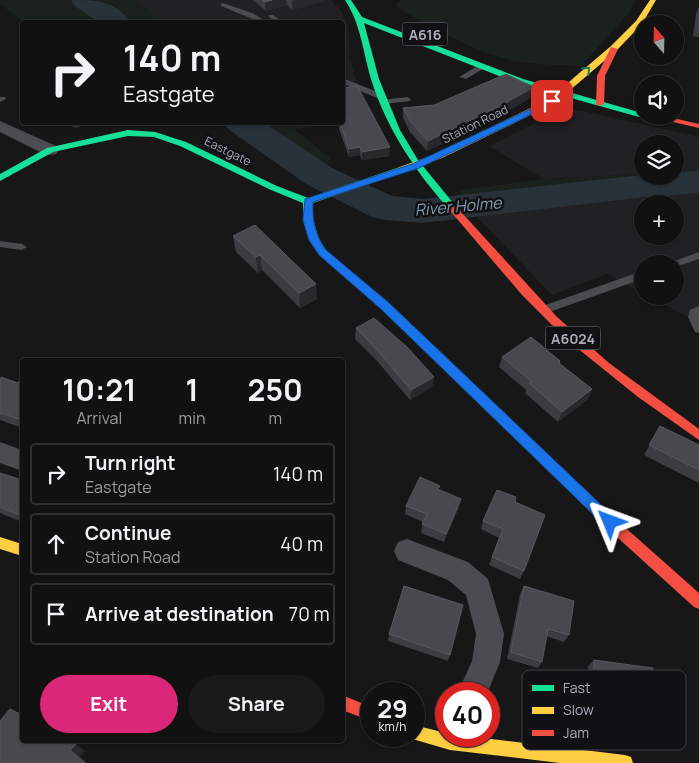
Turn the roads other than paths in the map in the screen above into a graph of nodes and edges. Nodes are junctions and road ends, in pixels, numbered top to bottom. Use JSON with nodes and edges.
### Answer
{"nodes":[{"id":1,"x":348,"y":0,"type":"edge"},
{"id":2,"x":653,"y":0,"type":"edge"},
{"id":3,"x":224,"y":5,"type":"dead end"},
{"id":4,"x":384,"y":15,"type":"dead end"},
{"id":5,"x":271,"y":16,"type":"dead end"},
{"id":6,"x":361,"y":18,"type":"junction"},
{"id":7,"x":260,"y":20,"type":"edge"},
{"id":8,"x":276,"y":20,"type":"edge"},
{"id":9,"x":405,"y":23,"type":"dead end"},
{"id":10,"x":409,"y":37,"type":"junction"},
{"id":11,"x":365,"y":38,"type":"junction"},
{"id":12,"x":614,"y":48,"type":"junction"},
{"id":13,"x":484,"y":66,"type":"junction"},
{"id":14,"x":463,"y":78,"type":"dead end"},
{"id":15,"x":345,"y":81,"type":"edge"},
{"id":16,"x":562,"y":94,"type":"junction"},
{"id":17,"x":407,"y":98,"type":"dead end"},
{"id":18,"x":382,"y":99,"type":"junction"},
{"id":19,"x":600,"y":104,"type":"junction"},
{"id":20,"x":634,"y":112,"type":"edge"},
{"id":21,"x":684,"y":123,"type":"edge"},
{"id":22,"x":0,"y":126,"type":"edge"},
{"id":23,"x":699,"y":126,"type":"edge"},
{"id":24,"x":50,"y":150,"type":"junction"},
{"id":25,"x":416,"y":166,"type":"junction"},
{"id":26,"x":0,"y":178,"type":"edge"},
{"id":27,"x":308,"y":201,"type":"junction"},
{"id":28,"x":0,"y":244,"type":"edge"},
{"id":29,"x":22,"y":247,"type":"dead end"},
{"id":30,"x":699,"y":255,"type":"edge"},
{"id":31,"x":684,"y":261,"type":"edge"},
{"id":32,"x":634,"y":278,"type":"edge"},
{"id":33,"x":544,"y":310,"type":"junction"},
{"id":34,"x":699,"y":310,"type":"edge"},
{"id":35,"x":699,"y":329,"type":"edge"},
{"id":36,"x":699,"y":435,"type":"edge"},
{"id":37,"x":0,"y":452,"type":"edge"},
{"id":38,"x":20,"y":460,"type":"edge"},
{"id":39,"x":0,"y":543,"type":"edge"},
{"id":40,"x":20,"y":549,"type":"edge"},
{"id":41,"x":407,"y":551,"type":"dead end"},
{"id":42,"x":699,"y":602,"type":"edge"},
{"id":43,"x":477,"y":682,"type":"edge"},
{"id":44,"x":345,"y":703,"type":"edge"},
{"id":45,"x":360,"y":709,"type":"edge"},
{"id":46,"x":500,"y":746,"type":"edge"},
{"id":47,"x":522,"y":749,"type":"edge"},
{"id":48,"x":531,"y":750,"type":"edge"},
{"id":49,"x":625,"y":763,"type":"edge"}],
"edges":[{"from":1,"to":6,"type":"street"},
{"from":2,"to":12,"type":"street","name":"Station Road"},
{"from":3,"to":7,"type":"lane"},
{"from":4,"to":6,"type":"street"},
{"from":5,"to":8,"type":"lane"},
{"from":6,"to":10,"type":"street","number":"A616"},
{"from":6,"to":11,"type":"street","number":"A6024"},
{"from":9,"to":13,"type":"street","number":"A616"},
{"from":10,"to":11,"type":"street","number":"A616"},
{"from":10,"to":13,"type":"street","number":"A616"},
{"from":11,"to":18,"type":"street","number":"A6024"},
{"from":16,"to":12,"type":"street","name":"Station Road","one_way":true},
{"from":12,"to":19,"type":"street","name":"Station Road"},
{"from":13,"to":14,"type":"lane"},
{"from":13,"to":16,"type":"street","number":"A616"},
{"from":15,"to":18,"type":"lane"},
{"from":16,"to":19,"type":"street","number":"A616"},
{"from":16,"to":25,"type":"street","name":"Station Road"},
{"from":17,"to":18,"type":"lane"},
{"from":18,"to":25,"type":"street","number":"A6024"},
{"from":19,"to":20,"type":"street","number":"A616"},
{"from":21,"to":23,"type":"street"},
{"from":22,"to":24,"type":"street"},
{"from":24,"to":26,"type":"street","name":"Eastgate"},
{"from":24,"to":27,"type":"street","name":"Eastgate"},
{"from":25,"to":27,"type":"street"},
{"from":25,"to":33,"type":"street","number":"A6024"},
{"from":27,"to":42,"type":"street"},
{"from":28,"to":29,"type":"lane"},
{"from":30,"to":31,"type":"lane"},
{"from":32,"to":33,"type":"lane"},
{"from":33,"to":36,"type":"street","number":"A6024"},
{"from":34,"to":35,"type":"lane"},
{"from":37,"to":38,"type":"street"},
{"from":39,"to":40,"type":"street"},
{"from":41,"to":43,"type":"street"},
{"from":44,"to":45,"type":"street"},
{"from":46,"to":47,"type":"street"},
{"from":48,"to":49,"type":"street"}]}
